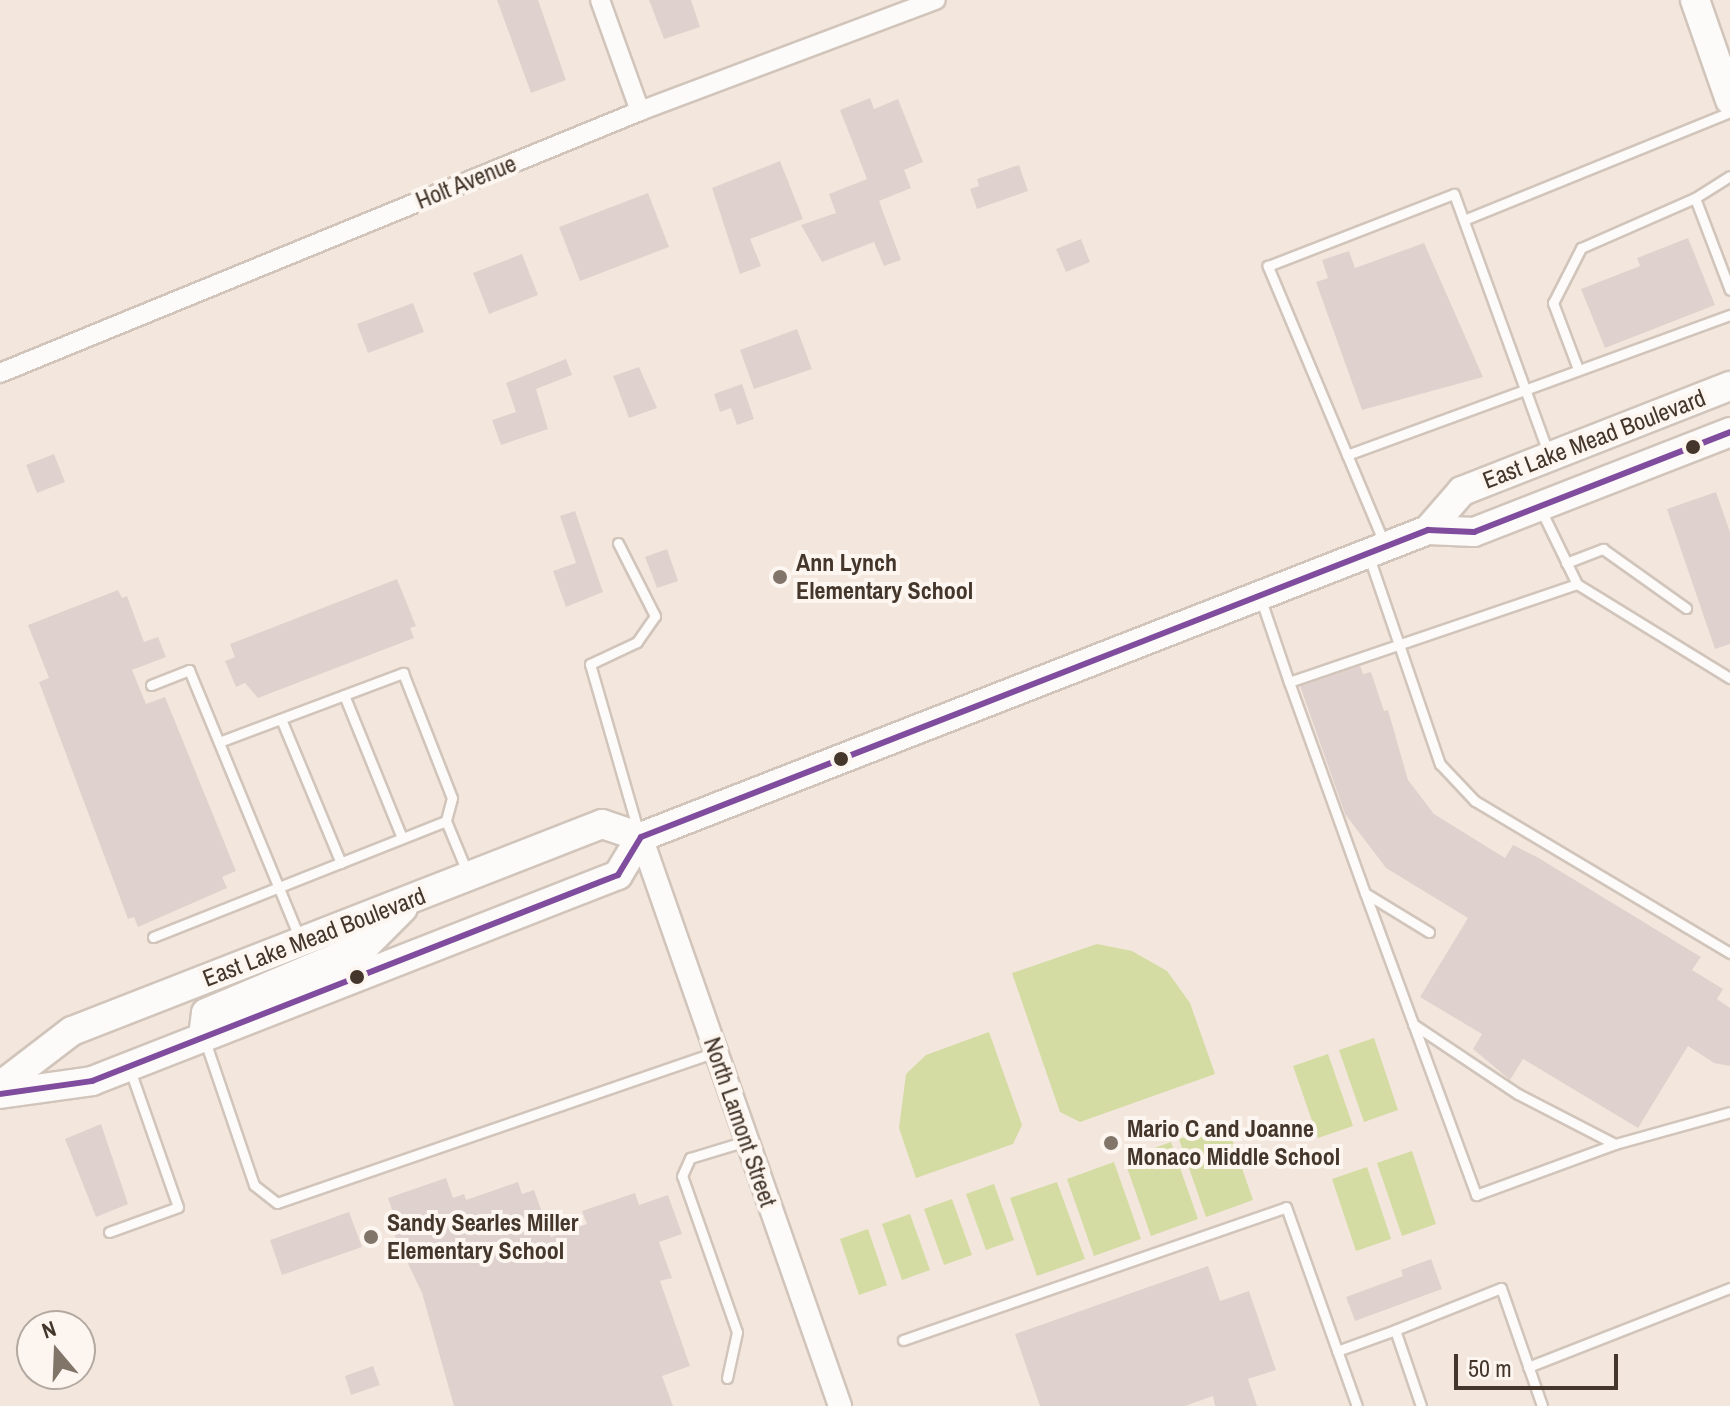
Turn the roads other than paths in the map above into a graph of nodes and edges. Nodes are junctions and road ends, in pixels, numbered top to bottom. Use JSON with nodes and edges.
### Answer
{"nodes":[{"id":1,"x":600,"y":0,"type":"edge"},
{"id":2,"x":936,"y":0,"type":"edge"},
{"id":3,"x":1695,"y":0,"type":"edge"},
{"id":4,"x":1730,"y":100,"type":"edge"},
{"id":5,"x":640,"y":111,"type":"junction"},
{"id":6,"x":1730,"y":112,"type":"edge"},
{"id":7,"x":1730,"y":176,"type":"edge"},
{"id":8,"x":1695,"y":198,"type":"junction"},
{"id":9,"x":1464,"y":220,"type":"junction"},
{"id":10,"x":1730,"y":290,"type":"edge"},
{"id":11,"x":1730,"y":315,"type":"edge"},
{"id":12,"x":1578,"y":369,"type":"junction"},
{"id":13,"x":0,"y":373,"type":"edge"},
{"id":14,"x":1730,"y":386,"type":"edge"},
{"id":15,"x":1527,"y":387,"type":"junction"},
{"id":16,"x":1730,"y":432,"type":"edge"},
{"id":17,"x":1347,"y":455,"type":"junction"},
{"id":18,"x":1549,"y":455,"type":"junction"},
{"id":19,"x":1539,"y":507,"type":"junction"},
{"id":20,"x":1428,"y":530,"type":"junction"},
{"id":21,"x":618,"y":543,"type":"dead end"},
{"id":22,"x":1377,"y":550,"type":"junction"},
{"id":23,"x":1566,"y":563,"type":"junction"},
{"id":24,"x":1577,"y":584,"type":"junction"},
{"id":25,"x":1260,"y":596,"type":"junction"},
{"id":26,"x":1686,"y":608,"type":"dead end"},
{"id":27,"x":1398,"y":642,"type":"junction"},
{"id":28,"x":1730,"y":678,"type":"edge"},
{"id":29,"x":1289,"y":682,"type":"junction"},
{"id":30,"x":151,"y":685,"type":"dead end"},
{"id":31,"x":344,"y":695,"type":"junction"},
{"id":32,"x":281,"y":719,"type":"junction"},
{"id":33,"x":219,"y":742,"type":"junction"},
{"id":34,"x":446,"y":821,"type":"junction"},
{"id":35,"x":641,"y":837,"type":"junction"},
{"id":36,"x":402,"y":838,"type":"junction"},
{"id":37,"x":341,"y":863,"type":"junction"},
{"id":38,"x":469,"y":876,"type":"junction"},
{"id":39,"x":278,"y":887,"type":"junction"},
{"id":40,"x":1365,"y":893,"type":"junction"},
{"id":41,"x":412,"y":899,"type":"junction"},
{"id":42,"x":1429,"y":932,"type":"dead end"},
{"id":43,"x":153,"y":937,"type":"dead end"},
{"id":44,"x":301,"y":942,"type":"junction"},
{"id":45,"x":1730,"y":953,"type":"edge"},
{"id":46,"x":1413,"y":1024,"type":"junction"},
{"id":47,"x":203,"y":1037,"type":"junction"},
{"id":48,"x":715,"y":1052,"type":"junction"},
{"id":49,"x":129,"y":1067,"type":"junction"},
{"id":50,"x":0,"y":1086,"type":"edge"},
{"id":51,"x":0,"y":1094,"type":"edge"},
{"id":52,"x":1730,"y":1112,"type":"edge"},
{"id":53,"x":746,"y":1141,"type":"junction"},
{"id":54,"x":1615,"y":1144,"type":"junction"},
{"id":55,"x":109,"y":1232,"type":"dead end"},
{"id":56,"x":1730,"y":1288,"type":"edge"},
{"id":57,"x":1395,"y":1330,"type":"junction"},
{"id":58,"x":903,"y":1340,"type":"dead end"},
{"id":59,"x":1337,"y":1351,"type":"junction"},
{"id":60,"x":1528,"y":1367,"type":"junction"},
{"id":61,"x":727,"y":1378,"type":"dead end"},
{"id":62,"x":840,"y":1406,"type":"edge"},
{"id":63,"x":1357,"y":1406,"type":"edge"},
{"id":64,"x":1421,"y":1406,"type":"edge"},
{"id":65,"x":1542,"y":1406,"type":"edge"}],
"edges":[{"from":1,"to":5,"type":"street"},
{"from":2,"to":5,"type":"street","name":"Holt Avenue"},
{"from":3,"to":4,"type":"main road"},
{"from":5,"to":13,"type":"street","name":"Holt Avenue"},
{"from":6,"to":9,"type":"lane"},
{"from":7,"to":8,"type":"lane"},
{"from":8,"to":10,"type":"lane"},
{"from":8,"to":12,"type":"lane"},
{"from":9,"to":15,"type":"lane"},
{"from":9,"to":17,"type":"lane"},
{"from":11,"to":12,"type":"lane"},
{"from":12,"to":15,"type":"lane"},
{"from":14,"to":18,"type":"main road","name":"East Lake Mead Boulevard"},
{"from":15,"to":17,"type":"lane"},
{"from":15,"to":18,"type":"lane"},
{"from":16,"to":19,"type":"main road","name":"East Lake Mead Boulevard"},
{"from":17,"to":22,"type":"lane"},
{"from":18,"to":20,"type":"main road","name":"East Lake Mead Boulevard"},
{"from":19,"to":20,"type":"main road","name":"East Lake Mead Boulevard"},
{"from":19,"to":23,"type":"lane"},
{"from":20,"to":22,"type":"main road","name":"East Lake Mead Boulevard"},
{"from":21,"to":35,"type":"lane"},
{"from":22,"to":25,"type":"main road","name":"East Lake Mead Boulevard"},
{"from":22,"to":27,"type":"lane"},
{"from":23,"to":24,"type":"lane"},
{"from":23,"to":26,"type":"lane"},
{"from":24,"to":27,"type":"lane"},
{"from":24,"to":28,"type":"lane"},
{"from":25,"to":29,"type":"lane"},
{"from":25,"to":35,"type":"main road","name":"East Lake Mead Boulevard"},
{"from":27,"to":29,"type":"lane"},
{"from":27,"to":45,"type":"lane"},
{"from":29,"to":40,"type":"lane"},
{"from":30,"to":33,"type":"lane"},
{"from":31,"to":32,"type":"lane"},
{"from":31,"to":34,"type":"lane"},
{"from":31,"to":36,"type":"lane"},
{"from":32,"to":33,"type":"lane"},
{"from":32,"to":37,"type":"lane"},
{"from":33,"to":39,"type":"lane"},
{"from":34,"to":36,"type":"lane"},
{"from":34,"to":38,"type":"lane"},
{"from":35,"to":38,"type":"main road","name":"East Lake Mead Boulevard"},
{"from":35,"to":47,"type":"main road"},
{"from":35,"to":48,"type":"street","name":"North Lamont Street"},
{"from":36,"to":37,"type":"lane"},
{"from":37,"to":39,"type":"lane"},
{"from":38,"to":41,"type":"main road","name":"East Lake Mead Boulevard"},
{"from":39,"to":43,"type":"lane"},
{"from":39,"to":44,"type":"lane"},
{"from":40,"to":42,"type":"lane"},
{"from":40,"to":46,"type":"lane"},
{"from":41,"to":44,"type":"main road","name":"East Lake Mead Boulevard"},
{"from":41,"to":47,"type":"main road"},
{"from":44,"to":50,"type":"main road","name":"East Lake Mead Boulevard"},
{"from":46,"to":54,"type":"lane"},
{"from":46,"to":54,"type":"lane"},
{"from":47,"to":48,"type":"lane"},
{"from":47,"to":49,"type":"main road"},
{"from":48,"to":53,"type":"street","name":"North Lamont Street"},
{"from":49,"to":51,"type":"main road"},
{"from":49,"to":55,"type":"lane"},
{"from":52,"to":54,"type":"lane"},
{"from":53,"to":61,"type":"lane"},
{"from":53,"to":62,"type":"street","name":"North Lamont Street"},
{"from":56,"to":60,"type":"lane"},
{"from":57,"to":59,"type":"lane"},
{"from":57,"to":60,"type":"lane"},
{"from":57,"to":64,"type":"lane"},
{"from":58,"to":59,"type":"lane"},
{"from":59,"to":63,"type":"lane"},
{"from":60,"to":65,"type":"lane"}]}
